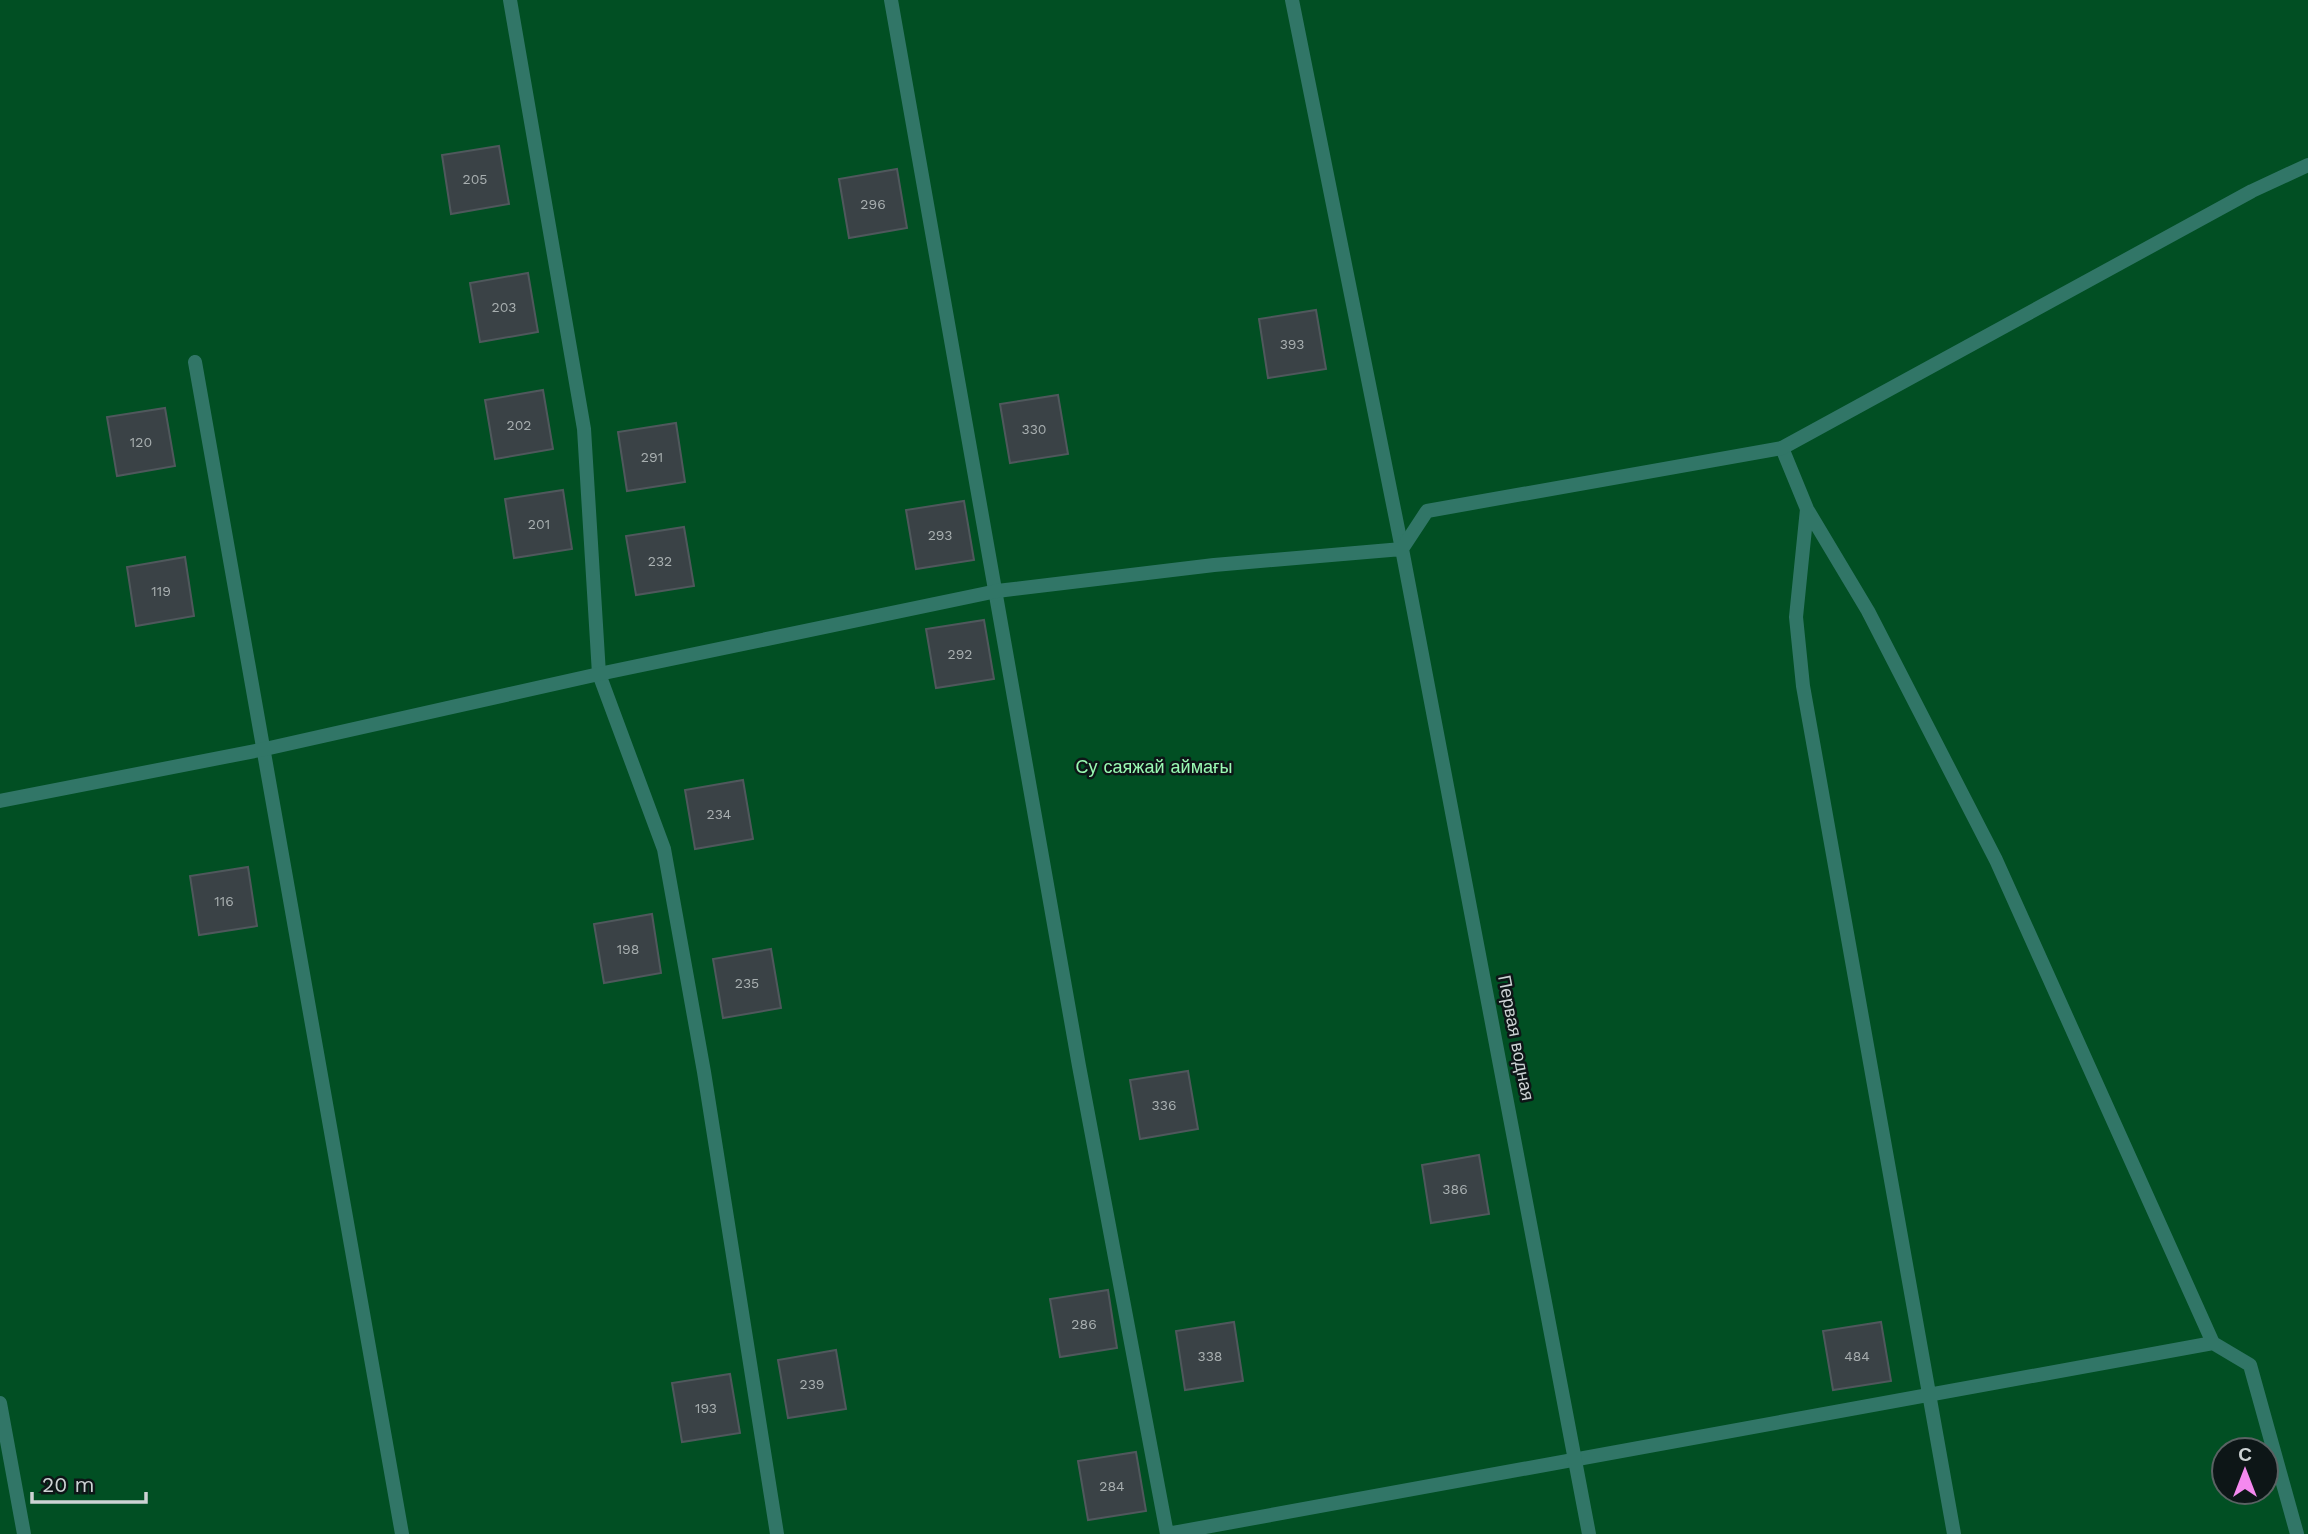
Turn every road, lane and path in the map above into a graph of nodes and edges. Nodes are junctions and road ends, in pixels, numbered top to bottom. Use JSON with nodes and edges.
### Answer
{"nodes":[{"id":1,"x":510,"y":0,"type":"edge"},
{"id":2,"x":891,"y":0,"type":"edge"},
{"id":3,"x":1292,"y":0,"type":"edge"},
{"id":4,"x":2308,"y":165,"type":"edge"},
{"id":5,"x":195,"y":362,"type":"dead end"},
{"id":6,"x":1782,"y":448,"type":"junction"},
{"id":7,"x":1807,"y":509,"type":"junction"},
{"id":8,"x":1402,"y":549,"type":"junction"},
{"id":9,"x":997,"y":591,"type":"junction"},
{"id":10,"x":599,"y":674,"type":"junction"},
{"id":11,"x":265,"y":749,"type":"junction"},
{"id":12,"x":0,"y":802,"type":"edge"},
{"id":13,"x":2213,"y":1343,"type":"junction"},
{"id":14,"x":1929,"y":1393,"type":"junction"},
{"id":15,"x":0,"y":1404,"type":"edge"},
{"id":16,"x":1577,"y":1459,"type":"junction"},
{"id":17,"x":24,"y":1534,"type":"edge"},
{"id":18,"x":402,"y":1534,"type":"edge"},
{"id":19,"x":777,"y":1534,"type":"edge"},
{"id":20,"x":1167,"y":1534,"type":"edge"},
{"id":21,"x":1589,"y":1534,"type":"edge"},
{"id":22,"x":1954,"y":1534,"type":"edge"},
{"id":23,"x":2297,"y":1534,"type":"edge"}],
"edges":[{"from":1,"to":10,"type":"street"},
{"from":2,"to":9,"type":"street"},
{"from":3,"to":8,"type":"street","name":"Первая водная"},
{"from":4,"to":6,"type":"street"},
{"from":5,"to":11,"type":"street"},
{"from":6,"to":7,"type":"street"},
{"from":6,"to":8,"type":"street"},
{"from":7,"to":13,"type":"street"},
{"from":7,"to":14,"type":"street"},
{"from":8,"to":9,"type":"street"},
{"from":8,"to":16,"type":"street","name":"Первая водная"},
{"from":9,"to":10,"type":"street"},
{"from":9,"to":20,"type":"street"},
{"from":10,"to":11,"type":"street"},
{"from":10,"to":19,"type":"street"},
{"from":11,"to":12,"type":"street"},
{"from":11,"to":18,"type":"street"},
{"from":13,"to":14,"type":"street"},
{"from":13,"to":23,"type":"street"},
{"from":14,"to":16,"type":"street"},
{"from":14,"to":22,"type":"street"},
{"from":15,"to":17,"type":"street"},
{"from":16,"to":20,"type":"street"},
{"from":16,"to":21,"type":"street","name":"Первая водная"}]}
